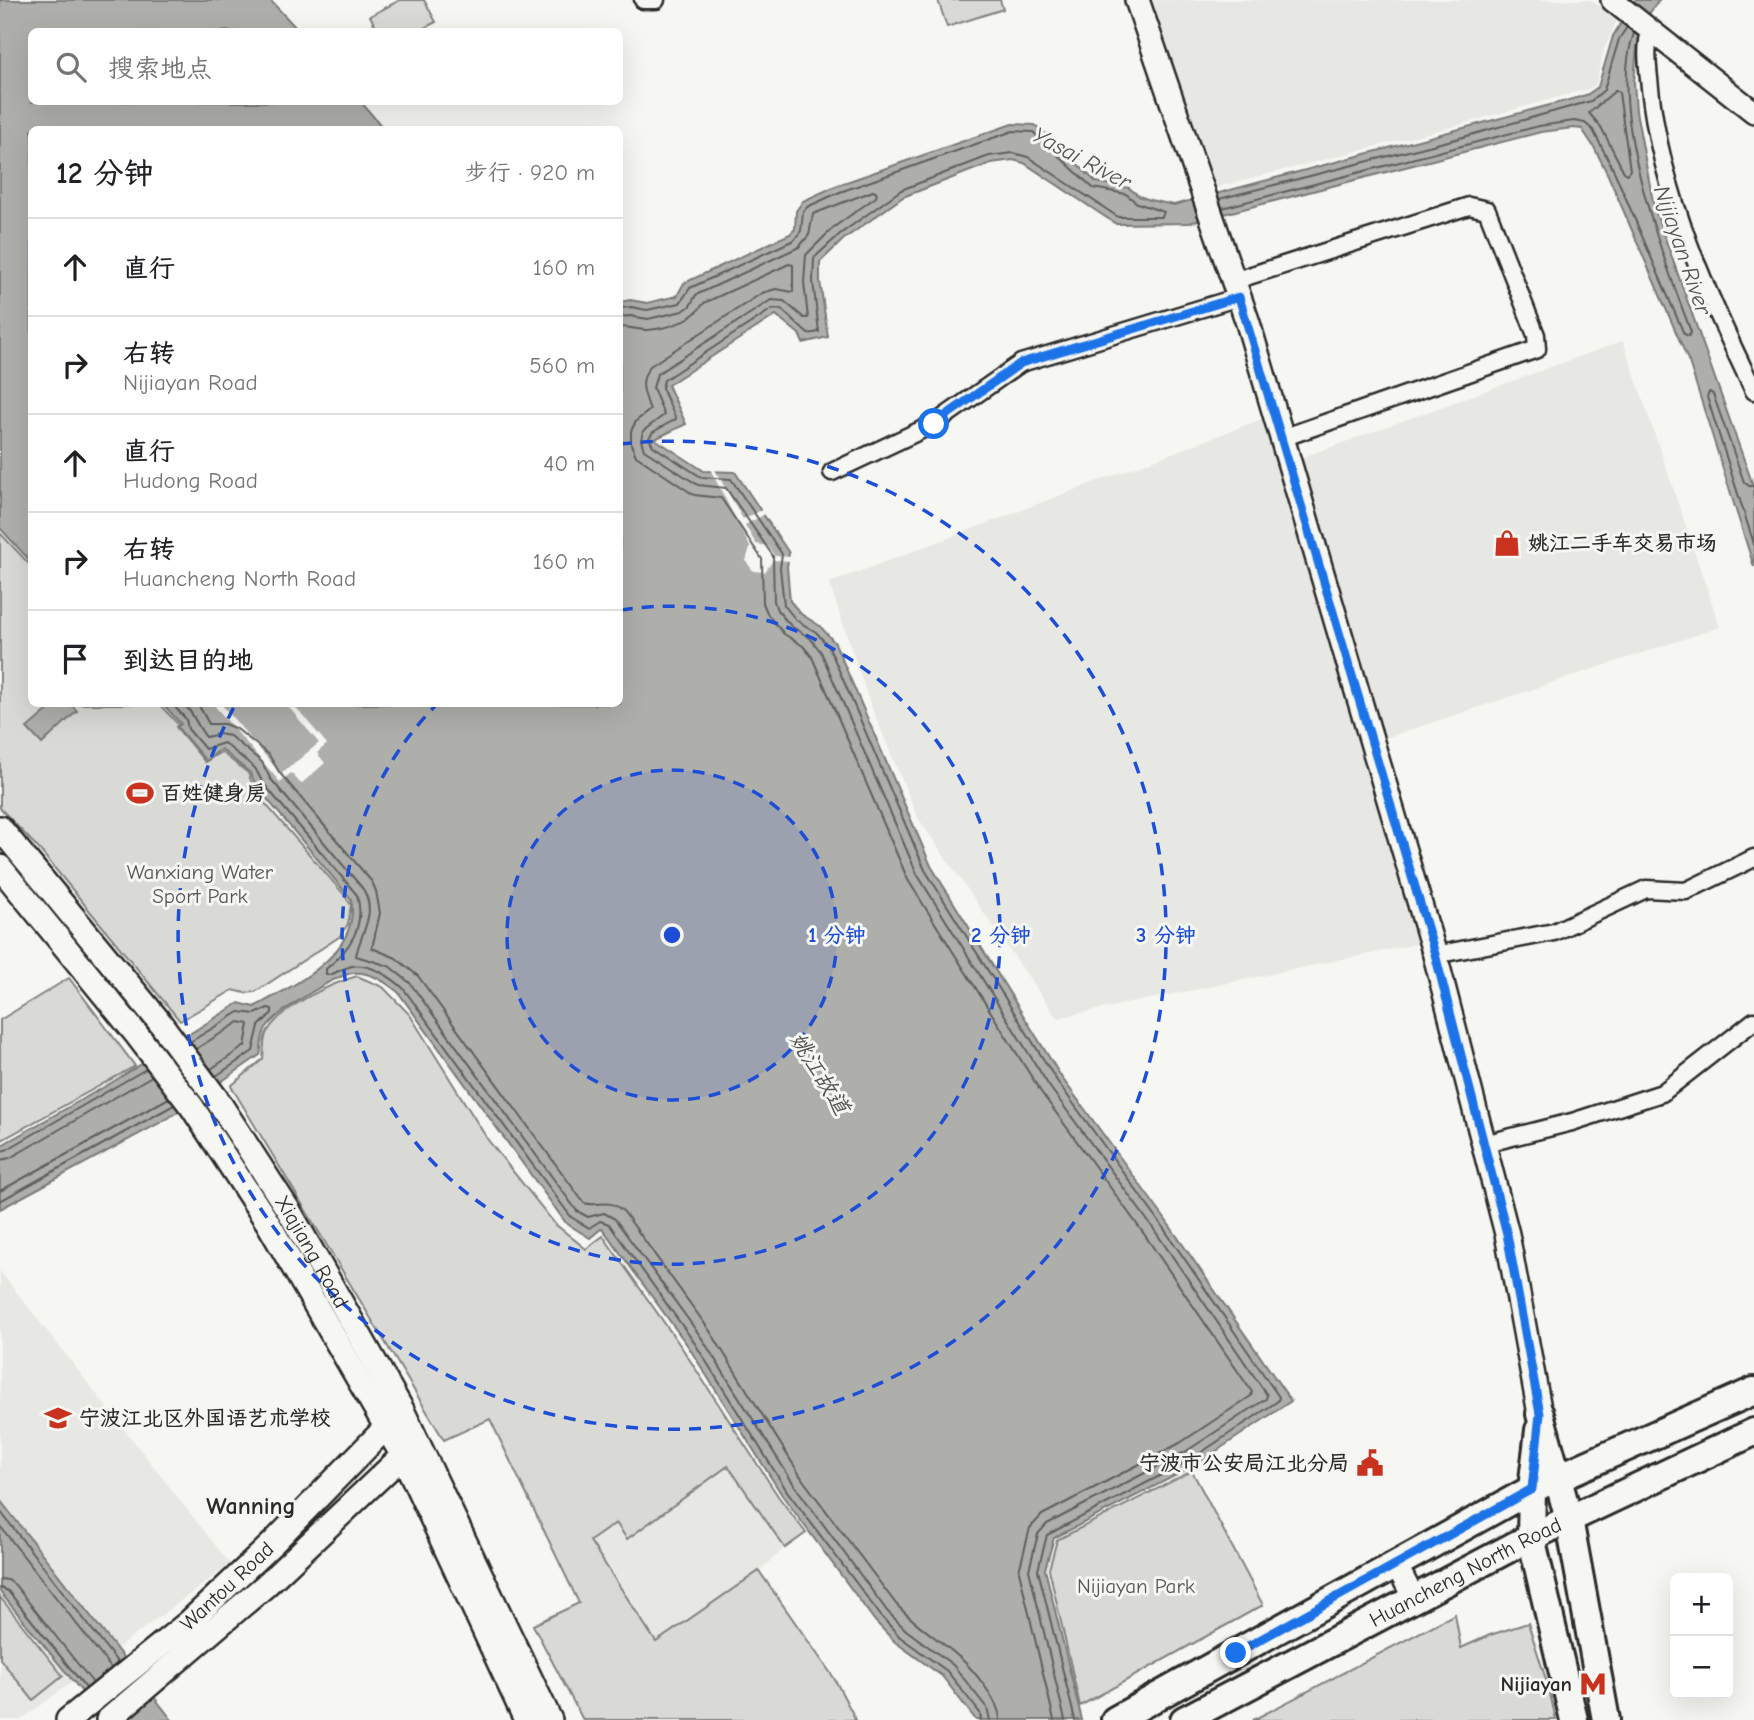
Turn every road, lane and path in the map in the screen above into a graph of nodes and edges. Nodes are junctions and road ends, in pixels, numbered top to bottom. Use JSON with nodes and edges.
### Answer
{"nodes":[{"id":1,"x":643,"y":0,"type":"edge"},
{"id":2,"x":656,"y":0,"type":"edge"},
{"id":3,"x":1137,"y":0,"type":"edge"},
{"id":4,"x":1612,"y":0,"type":"edge"},
{"id":5,"x":1650,"y":30,"type":"junction"},
{"id":6,"x":1754,"y":112,"type":"edge"},
{"id":7,"x":1236,"y":289,"type":"junction"},
{"id":8,"x":1754,"y":391,"type":"edge"},
{"id":9,"x":1282,"y":438,"type":"junction"},
{"id":10,"x":832,"y":472,"type":"dead end"},
{"id":11,"x":0,"y":828,"type":"edge"},
{"id":12,"x":1754,"y":858,"type":"edge"},
{"id":13,"x":0,"y":867,"type":"edge"},
{"id":14,"x":1435,"y":954,"type":"junction"},
{"id":15,"x":1754,"y":1021,"type":"edge"},
{"id":16,"x":1484,"y":1144,"type":"junction"},
{"id":17,"x":1754,"y":1391,"type":"edge"},
{"id":18,"x":1540,"y":1414,"type":"junction"},
{"id":19,"x":394,"y":1418,"type":"junction"},
{"id":20,"x":1754,"y":1432,"type":"edge"},
{"id":21,"x":410,"y":1449,"type":"junction"},
{"id":22,"x":1556,"y":1477,"type":"junction"},
{"id":23,"x":1532,"y":1489,"type":"junction"},
{"id":24,"x":1569,"y":1519,"type":"junction"},
{"id":25,"x":438,"y":1531,"type":"junction"},
{"id":26,"x":461,"y":1533,"type":"junction"},
{"id":27,"x":1531,"y":1537,"type":"junction"},
{"id":28,"x":1396,"y":1564,"type":"junction"},
{"id":29,"x":1413,"y":1597,"type":"junction"},
{"id":30,"x":77,"y":1714,"type":"edge"},
{"id":31,"x":108,"y":1720,"type":"edge"},
{"id":32,"x":526,"y":1720,"type":"edge"},
{"id":33,"x":550,"y":1720,"type":"edge"},
{"id":34,"x":1115,"y":1720,"type":"edge"},
{"id":35,"x":1184,"y":1720,"type":"edge"},
{"id":36,"x":1574,"y":1720,"type":"edge"},
{"id":37,"x":1606,"y":1720,"type":"edge"}],
"edges":[{"from":1,"to":2,"type":"street"},
{"from":3,"to":7,"type":"main road"},
{"from":4,"to":5,"type":"street"},
{"from":5,"to":6,"type":"street"},
{"from":5,"to":8,"type":"street"},
{"from":7,"to":9,"type":"main road"},
{"from":7,"to":9,"type":"street"},
{"from":7,"to":10,"type":"street"},
{"from":9,"to":14,"type":"main road"},
{"from":11,"to":19,"type":"main road","name":"Xiajiang Road"},
{"from":12,"to":14,"type":"street"},
{"from":13,"to":19,"type":"main road","name":"Xiajiang Road"},
{"from":14,"to":16,"type":"main road"},
{"from":15,"to":16,"type":"street"},
{"from":16,"to":18,"type":"main road"},
{"from":17,"to":22,"type":"main road","name":"Huancheng North Road"},
{"from":18,"to":22,"type":"main road"},
{"from":18,"to":23,"type":"main road"},
{"from":19,"to":21,"type":"main road","name":"Xiajiang Road"},
{"from":19,"to":30,"type":"main road","name":"Wantou Road"},
{"from":20,"to":24,"type":"main road","name":"Huancheng North Road"},
{"from":21,"to":25,"type":"main road","name":"Xiajiang Road"},
{"from":21,"to":26,"type":"main road","name":"Xiajiang Road"},
{"from":21,"to":31,"type":"main road","name":"Wantou Road"},
{"from":22,"to":23,"type":"main road","name":"Huancheng North Road"},
{"from":22,"to":24,"type":"main road"},
{"from":23,"to":27,"type":"main road"},
{"from":23,"to":28,"type":"main road","name":"Huancheng North Road"},
{"from":24,"to":27,"type":"main road","name":"Huancheng North Road"},
{"from":24,"to":37,"type":"main road"},
{"from":25,"to":26,"type":"street"},
{"from":25,"to":32,"type":"main road","name":"Xiajiang Road"},
{"from":26,"to":33,"type":"main road","name":"Xiajiang Road"},
{"from":27,"to":29,"type":"main road","name":"Huancheng North Road"},
{"from":27,"to":36,"type":"main road"},
{"from":28,"to":29,"type":"street"},
{"from":28,"to":34,"type":"main road","name":"Huancheng North Road"},
{"from":29,"to":35,"type":"main road","name":"Huancheng North Road"}]}
